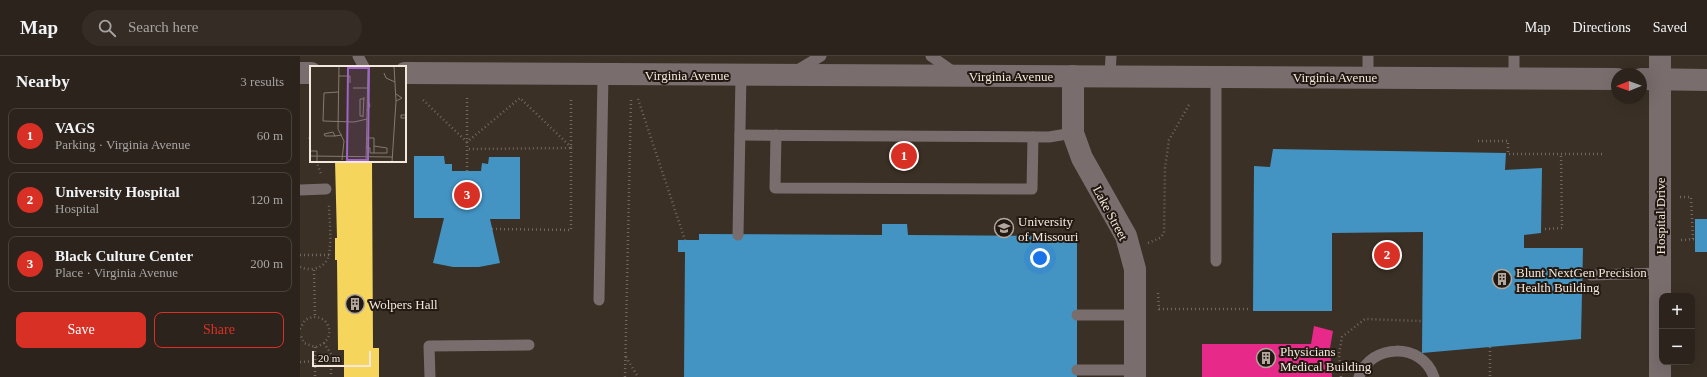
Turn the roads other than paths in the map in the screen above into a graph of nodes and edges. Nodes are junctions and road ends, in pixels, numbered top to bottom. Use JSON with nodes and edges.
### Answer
{"nodes":[{"id":1,"x":358,"y":56,"type":"edge"},
{"id":2,"x":821,"y":56,"type":"edge"},
{"id":3,"x":931,"y":56,"type":"edge"},
{"id":4,"x":1514,"y":56,"type":"edge"},
{"id":5,"x":1660,"y":56,"type":"edge"},
{"id":6,"x":363,"y":66,"type":"edge"},
{"id":7,"x":1111,"y":66,"type":"edge"},
{"id":8,"x":1368,"y":67,"type":"edge"},
{"id":9,"x":406,"y":73,"type":"edge"},
{"id":10,"x":603,"y":74,"type":"junction"},
{"id":11,"x":741,"y":75,"type":"junction"},
{"id":12,"x":790,"y":75,"type":"junction"},
{"id":13,"x":958,"y":76,"type":"junction"},
{"id":14,"x":1073,"y":76,"type":"junction"},
{"id":15,"x":1216,"y":77,"type":"junction"},
{"id":16,"x":1514,"y":78,"type":"junction"},
{"id":17,"x":1611,"y":79,"type":"edge"},
{"id":18,"x":1651,"y":79,"type":"edge"},
{"id":19,"x":1707,"y":80,"type":"edge"},
{"id":20,"x":1073,"y":133,"type":"junction"},
{"id":21,"x":740,"y":135,"type":"junction"},
{"id":22,"x":776,"y":135,"type":"junction"},
{"id":23,"x":1033,"y":137,"type":"junction"},
{"id":24,"x":326,"y":189,"type":"road end"},
{"id":25,"x":300,"y":190,"type":"edge"},
{"id":26,"x":738,"y":235,"type":"dead end"},
{"id":27,"x":1216,"y":261,"type":"dead end"},
{"id":28,"x":1660,"y":273,"type":"junction"},
{"id":29,"x":1591,"y":275,"type":"dead end"},
{"id":30,"x":599,"y":300,"type":"dead end"},
{"id":31,"x":1135,"y":315,"type":"junction"},
{"id":32,"x":1077,"y":316,"type":"dead end"},
{"id":33,"x":530,"y":345,"type":"dead end"},
{"id":34,"x":1077,"y":370,"type":"dead end"},
{"id":35,"x":1135,"y":374,"type":"edge"},
{"id":36,"x":430,"y":377,"type":"edge"},
{"id":37,"x":1359,"y":377,"type":"edge"},
{"id":38,"x":1434,"y":377,"type":"edge"},
{"id":39,"x":1660,"y":377,"type":"edge"}],
"edges":[{"from":1,"to":6,"type":"lane"},
{"from":2,"to":12,"type":"lane"},
{"from":3,"to":13,"type":"lane"},
{"from":4,"to":16,"type":"lane"},
{"from":5,"to":18,"type":"street","name":"Hospital Drive"},
{"from":7,"to":14,"type":"street","name":"Virginia Avenue"},
{"from":7,"to":15,"type":"street","name":"Virginia Avenue"},
{"from":8,"to":15,"type":"street","name":"Virginia Avenue"},
{"from":8,"to":16,"type":"street","name":"Virginia Avenue"},
{"from":9,"to":10,"type":"street","name":"Virginia Avenue"},
{"from":10,"to":11,"type":"street","name":"Virginia Avenue"},
{"from":10,"to":30,"type":"lane"},
{"from":11,"to":12,"type":"street","name":"Virginia Avenue"},
{"from":11,"to":21,"type":"lane"},
{"from":12,"to":13,"type":"street","name":"Virginia Avenue"},
{"from":13,"to":14,"type":"street","name":"Virginia Avenue"},
{"from":14,"to":20,"type":"street","name":"Lake Street"},
{"from":15,"to":27,"type":"lane"},
{"from":16,"to":17,"type":"street","name":"Virginia Avenue"},
{"from":18,"to":19,"type":"street"},
{"from":18,"to":28,"type":"street","name":"Hospital Drive"},
{"from":20,"to":23,"type":"lane"},
{"from":20,"to":31,"type":"street","name":"Lake Street"},
{"from":21,"to":22,"type":"lane"},
{"from":21,"to":26,"type":"lane"},
{"from":22,"to":23,"type":"lane"},
{"from":22,"to":23,"type":"lane"},
{"from":24,"to":25,"type":"lane"},
{"from":28,"to":29,"type":"lane"},
{"from":28,"to":39,"type":"street","name":"Hospital Drive"},
{"from":31,"to":32,"type":"lane"},
{"from":31,"to":35,"type":"street","name":"Lake Street"},
{"from":33,"to":36,"type":"lane"},
{"from":34,"to":35,"type":"lane"},
{"from":37,"to":38,"type":"lane"}]}
